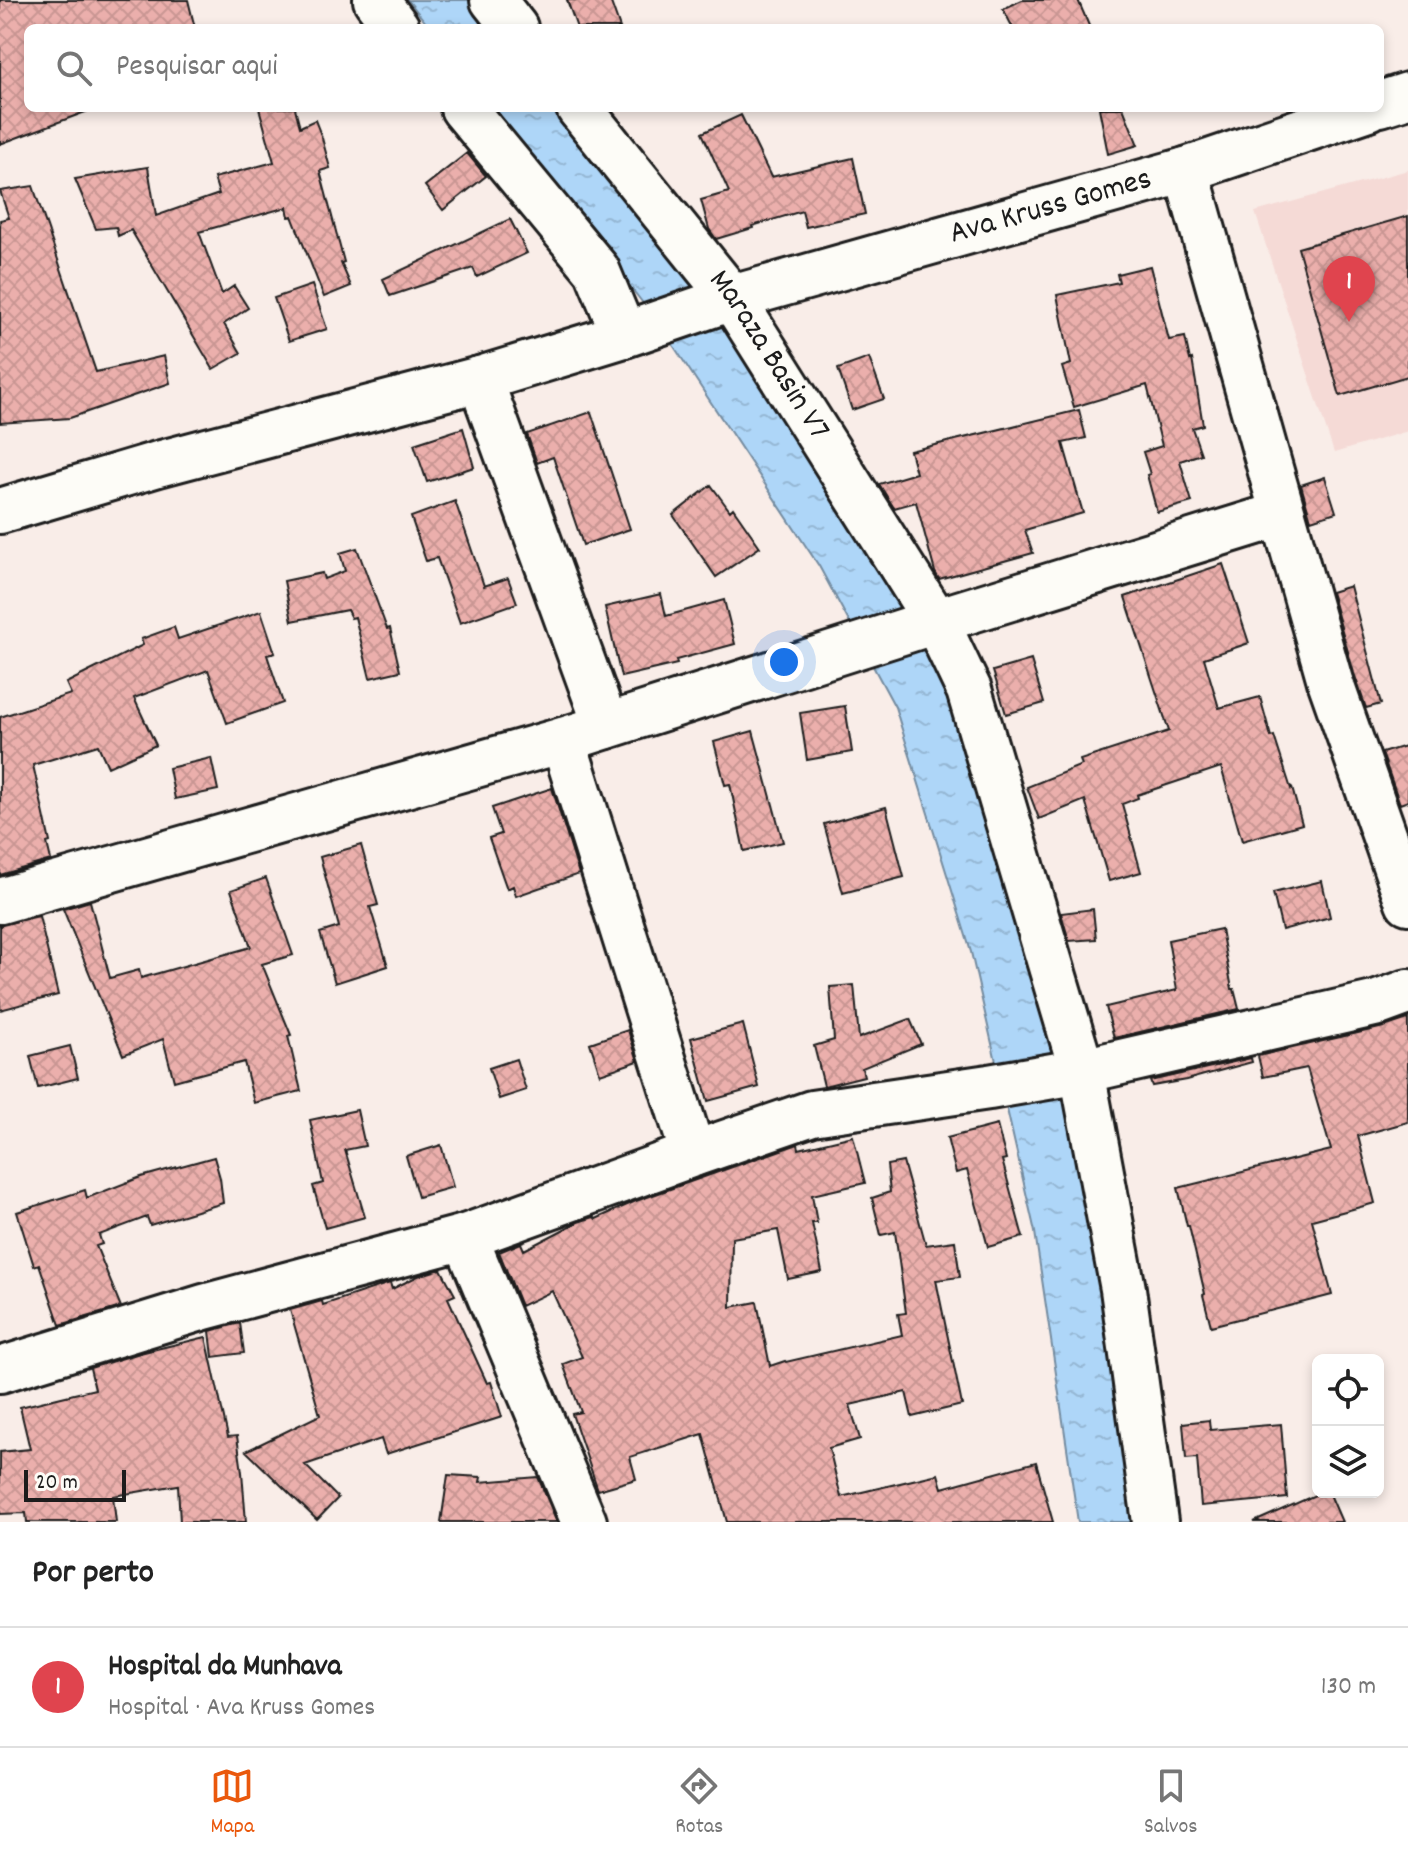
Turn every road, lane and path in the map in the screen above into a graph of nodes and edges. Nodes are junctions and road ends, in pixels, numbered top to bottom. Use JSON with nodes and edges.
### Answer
{"nodes":[{"id":1,"x":376,"y":0,"type":"edge"},
{"id":2,"x":493,"y":0,"type":"edge"},
{"id":3,"x":394,"y":24,"type":"edge"},
{"id":4,"x":512,"y":24,"type":"edge"},
{"id":5,"x":1408,"y":95,"type":"edge"},
{"id":6,"x":1384,"y":103,"type":"edge"},
{"id":7,"x":466,"y":112,"type":"edge"},
{"id":8,"x":582,"y":112,"type":"edge"},
{"id":9,"x":1357,"y":112,"type":"edge"},
{"id":10,"x":1186,"y":170,"type":"junction"},
{"id":11,"x":732,"y":298,"type":"junction"},
{"id":12,"x":624,"y":335,"type":"junction"},
{"id":13,"x":480,"y":379,"type":"junction"},
{"id":14,"x":0,"y":511,"type":"edge"},
{"id":15,"x":1282,"y":514,"type":"junction"},
{"id":16,"x":936,"y":621,"type":"junction"},
{"id":17,"x":606,"y":726,"type":"junction"},
{"id":18,"x":563,"y":740,"type":"junction"},
{"id":19,"x":0,"y":901,"type":"edge"},
{"id":20,"x":1408,"y":902,"type":"edge"},
{"id":21,"x":1408,"y":992,"type":"edge"},
{"id":22,"x":1082,"y":1071,"type":"junction"},
{"id":23,"x":693,"y":1154,"type":"junction"},
{"id":24,"x":465,"y":1237,"type":"junction"},
{"id":25,"x":0,"y":1370,"type":"edge"},
{"id":26,"x":584,"y":1522,"type":"edge"},
{"id":27,"x":1155,"y":1522,"type":"edge"}],
"edges":[{"from":1,"to":3,"type":"street"},
{"from":2,"to":4,"type":"street"},
{"from":5,"to":6,"type":"street"},
{"from":7,"to":12,"type":"street"},
{"from":8,"to":11,"type":"street","name":"Maraza Basin V7"},
{"from":9,"to":10,"type":"street","name":"Ava Kruss Gomes"},
{"from":10,"to":11,"type":"street","name":"Ava Kruss Gomes"},
{"from":10,"to":15,"type":"street"},
{"from":11,"to":12,"type":"street","name":"Ava Kruss Gomes"},
{"from":11,"to":16,"type":"street","name":"Maraza Basin V7"},
{"from":12,"to":13,"type":"street","name":"Ava Kruss Gomes"},
{"from":13,"to":14,"type":"street","name":"Ava Kruss Gomes"},
{"from":13,"to":17,"type":"street"},
{"from":15,"to":16,"type":"street"},
{"from":15,"to":20,"type":"street"},
{"from":16,"to":17,"type":"street"},
{"from":16,"to":22,"type":"street","name":"Maraza Basin V7"},
{"from":17,"to":18,"type":"street"},
{"from":18,"to":19,"type":"street"},
{"from":18,"to":23,"type":"street"},
{"from":21,"to":22,"type":"street"},
{"from":22,"to":23,"type":"street"},
{"from":22,"to":27,"type":"street","name":"Maraza Basin V7"},
{"from":23,"to":24,"type":"street"},
{"from":24,"to":25,"type":"street"},
{"from":24,"to":26,"type":"street"}]}
